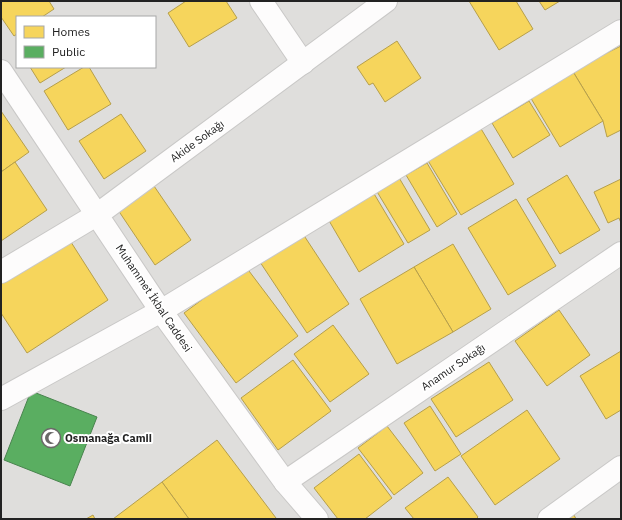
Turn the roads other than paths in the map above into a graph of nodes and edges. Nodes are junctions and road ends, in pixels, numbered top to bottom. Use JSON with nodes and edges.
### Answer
{"nodes":[{"id":1,"x":261,"y":1,"type":"edge"},
{"id":2,"x":386,"y":1,"type":"edge"},
{"id":3,"x":621,"y":31,"type":"edge"},
{"id":4,"x":303,"y":63,"type":"junction"},
{"id":5,"x":1,"y":70,"type":"edge"},
{"id":6,"x":98,"y":214,"type":"junction"},
{"id":7,"x":621,"y":253,"type":"edge"},
{"id":8,"x":1,"y":272,"type":"edge"},
{"id":9,"x":161,"y":311,"type":"junction"},
{"id":10,"x":1,"y":399,"type":"edge"},
{"id":11,"x":621,"y":467,"type":"edge"},
{"id":12,"x":285,"y":482,"type":"junction"},
{"id":13,"x":317,"y":519,"type":"edge"},
{"id":14,"x":549,"y":519,"type":"edge"}],
"edges":[{"from":1,"to":4,"type":"street"},
{"from":2,"to":4,"type":"street","name":"Akide Sokağı"},
{"from":3,"to":9,"type":"street"},
{"from":4,"to":6,"type":"street","name":"Akide Sokağı"},
{"from":5,"to":6,"type":"street","name":"Muhammet İkbal Caddesi"},
{"from":6,"to":8,"type":"street","name":"Akide Sokağı"},
{"from":6,"to":9,"type":"street","name":"Muhammet İkbal Caddesi"},
{"from":7,"to":12,"type":"street","name":"Anamur Sokağı"},
{"from":9,"to":10,"type":"street"},
{"from":9,"to":12,"type":"street","name":"Muhammet İkbal Caddesi"},
{"from":11,"to":14,"type":"street"},
{"from":12,"to":13,"type":"street","name":"Muhammet İkbal Caddesi"}]}
